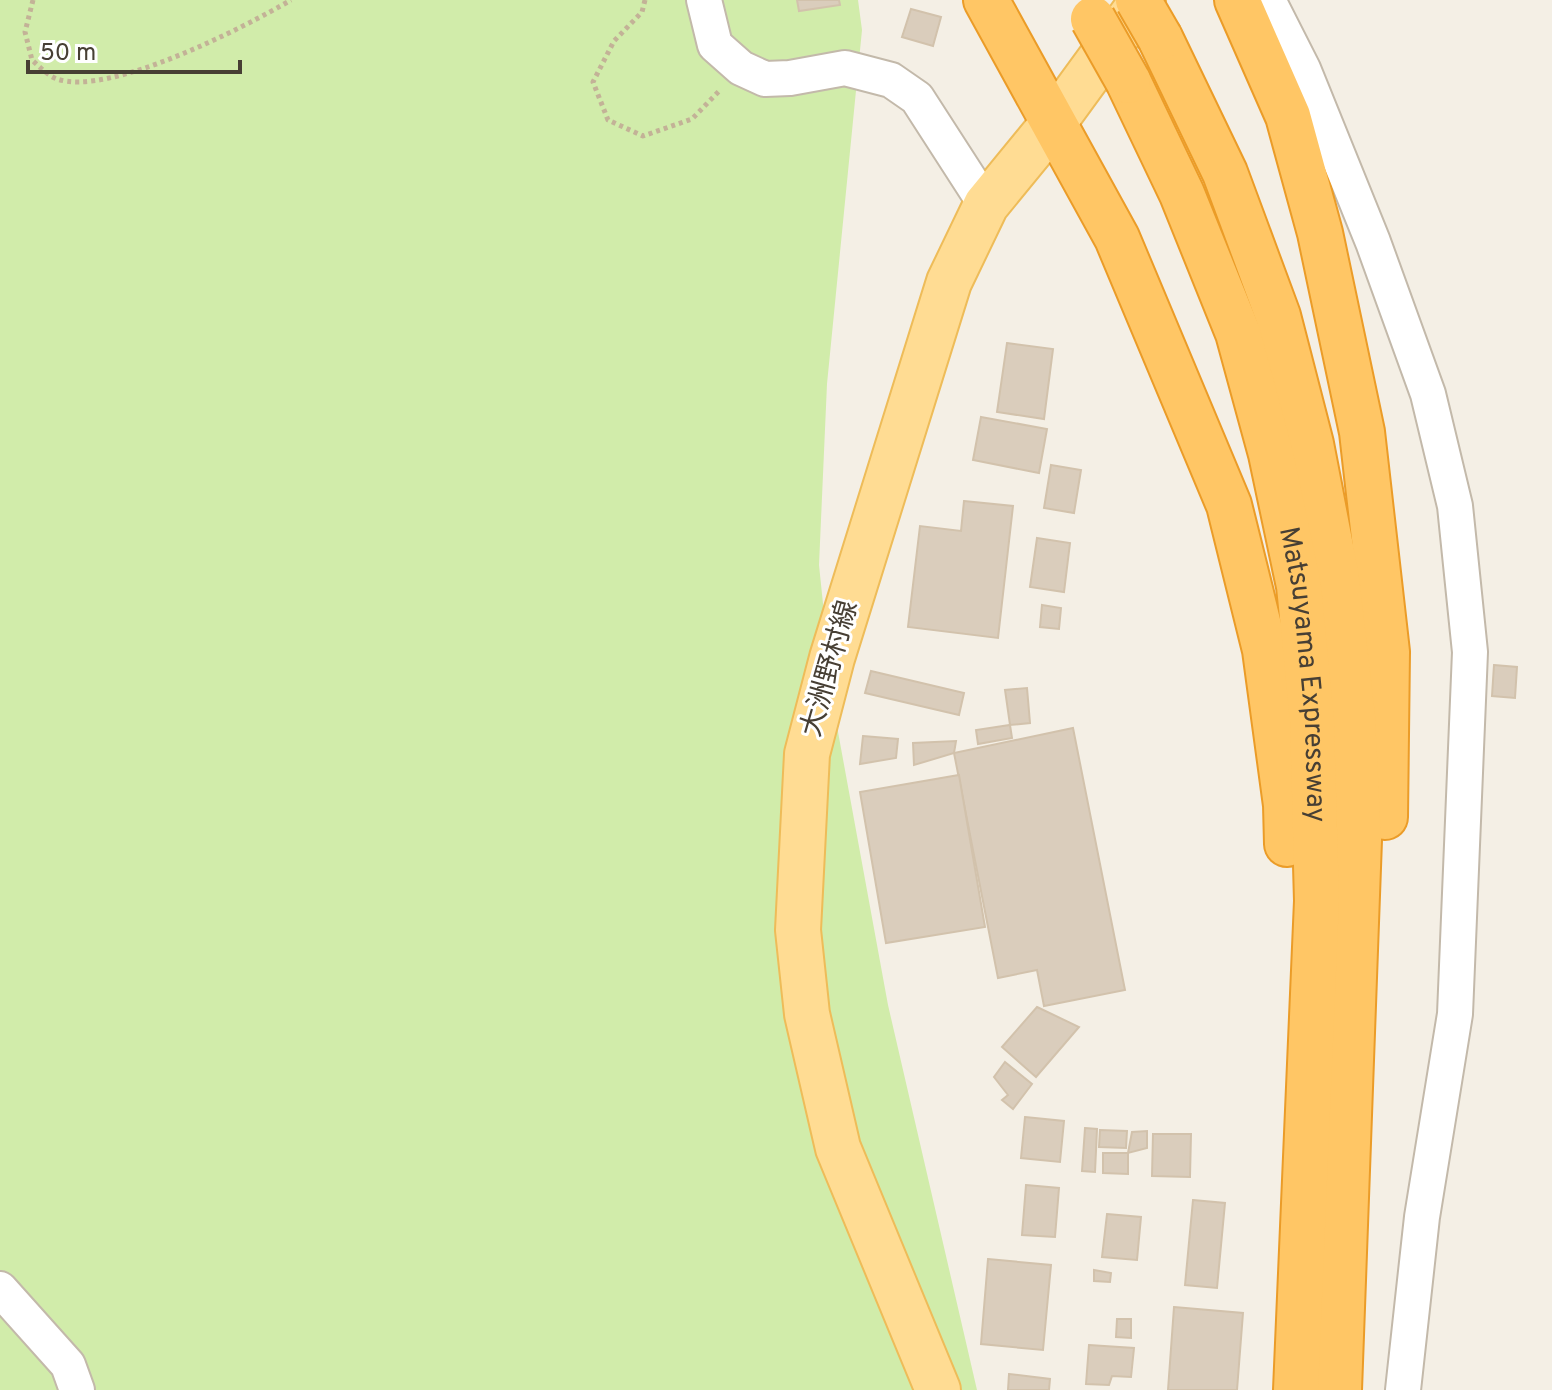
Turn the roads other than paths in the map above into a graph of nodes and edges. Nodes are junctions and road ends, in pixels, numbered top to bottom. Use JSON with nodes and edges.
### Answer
{"nodes":[{"id":1,"x":704,"y":0,"type":"edge"},
{"id":2,"x":986,"y":0,"type":"edge"},
{"id":3,"x":1237,"y":0,"type":"edge"},
{"id":4,"x":1268,"y":0,"type":"edge"},
{"id":5,"x":1088,"y":9,"type":"edge"},
{"id":6,"x":1147,"y":13,"type":"edge"},
{"id":7,"x":1054,"y":122,"type":"junction"},
{"id":8,"x":986,"y":205,"type":"junction"},
{"id":9,"x":1346,"y":1216,"type":"junction"},
{"id":10,"x":1304,"y":1232,"type":"junction"},
{"id":11,"x":0,"y":1289,"type":"edge"},
{"id":12,"x":77,"y":1390,"type":"edge"},
{"id":13,"x":938,"y":1390,"type":"edge"},
{"id":14,"x":1296,"y":1390,"type":"edge"},
{"id":15,"x":1339,"y":1390,"type":"edge"},
{"id":16,"x":1403,"y":1390,"type":"edge"}],
"edges":[{"from":1,"to":8,"type":"street"},
{"from":2,"to":7,"type":"highway"},
{"from":3,"to":9,"type":"highway"},
{"from":4,"to":16,"type":"street"},
{"from":5,"to":10,"type":"highway","name":"Matsuyama Expressway","bridge":true},
{"from":6,"to":7,"type":"main road","name":"大洲野村線"},
{"from":6,"to":9,"type":"highway","name":"Matsuyama Expressway"},
{"from":7,"to":8,"type":"main road","name":"大洲野村線"},
{"from":7,"to":10,"type":"highway"},
{"from":8,"to":13,"type":"main road","name":"大洲野村線"},
{"from":9,"to":15,"type":"highway","name":"Matsuyama Expressway"},
{"from":10,"to":14,"type":"highway","name":"Matsuyama Expressway"},
{"from":11,"to":12,"type":"street"}]}
